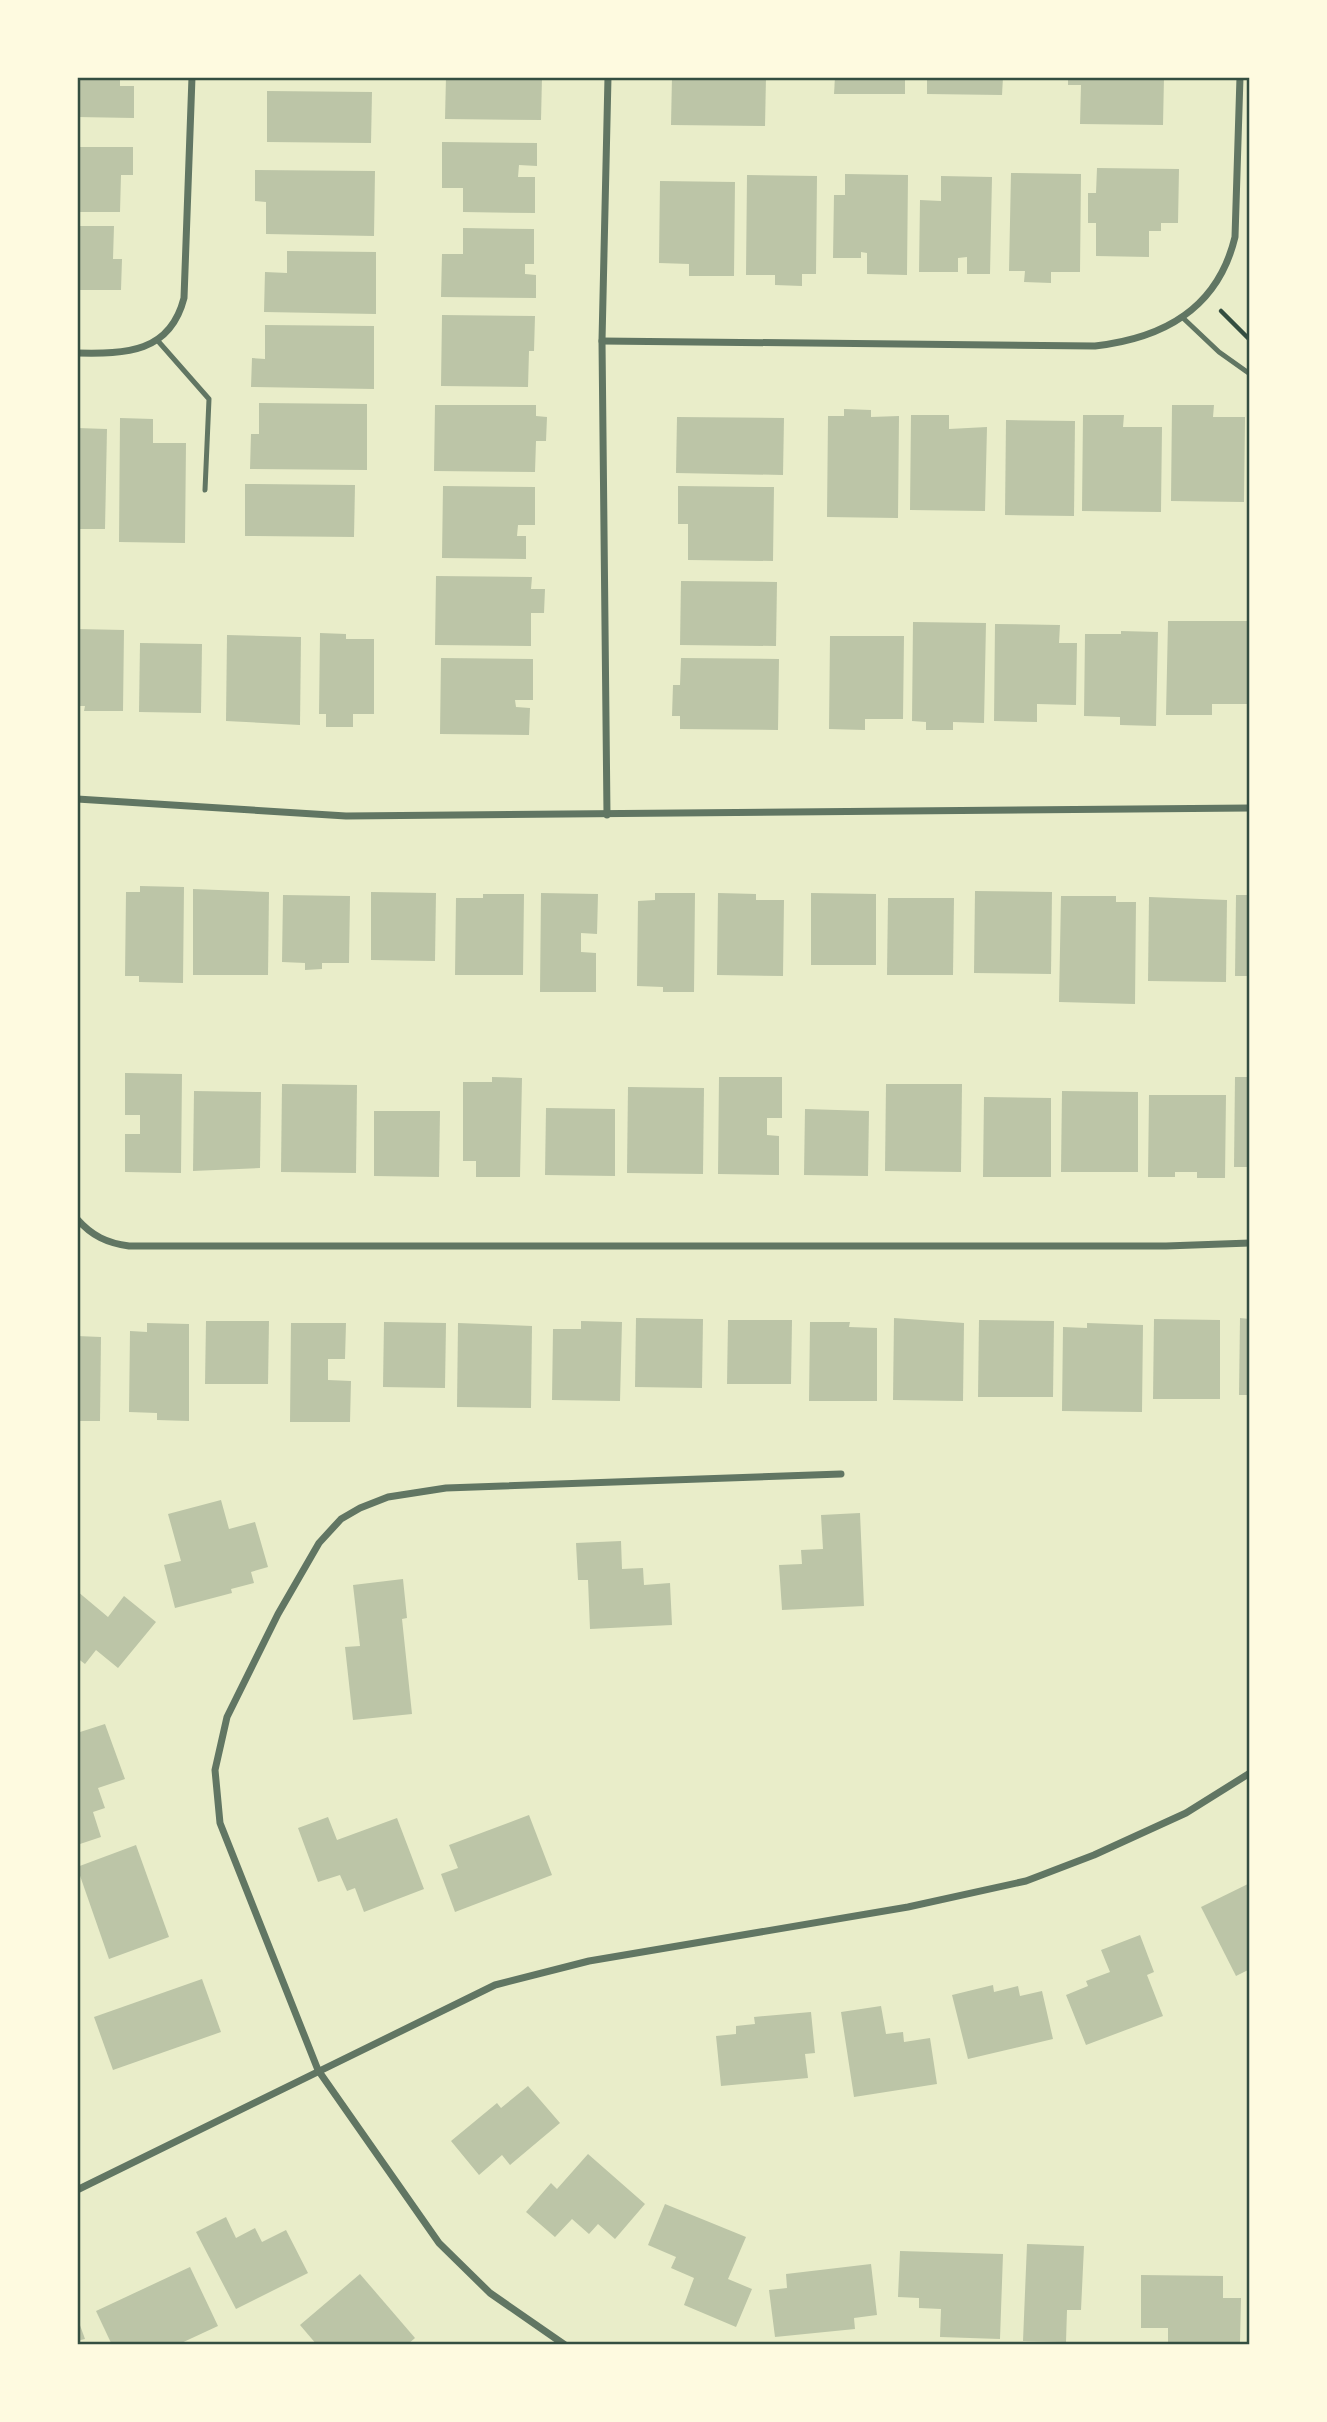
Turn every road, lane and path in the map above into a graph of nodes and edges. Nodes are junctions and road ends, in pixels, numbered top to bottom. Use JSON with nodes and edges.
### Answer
{"nodes":[{"id":1,"x":192,"y":77,"type":"edge"},
{"id":2,"x":608,"y":77,"type":"edge"},
{"id":3,"x":1240,"y":77,"type":"edge"},
{"id":4,"x":1206,"y":296,"type":"junction"},
{"id":5,"x":1182,"y":317,"type":"junction"},
{"id":6,"x":1250,"y":340,"type":"edge"},
{"id":7,"x":158,"y":341,"type":"junction"},
{"id":8,"x":603,"y":341,"type":"junction"},
{"id":9,"x":77,"y":353,"type":"edge"},
{"id":10,"x":1250,"y":374,"type":"edge"},
{"id":11,"x":205,"y":491,"type":"dead end"},
{"id":12,"x":77,"y":799,"type":"edge"},
{"id":13,"x":1250,"y":808,"type":"edge"},
{"id":14,"x":607,"y":815,"type":"junction"},
{"id":15,"x":77,"y":1219,"type":"edge"},
{"id":16,"x":1250,"y":1243,"type":"edge"},
{"id":17,"x":841,"y":1474,"type":"dead end"},
{"id":18,"x":1250,"y":1773,"type":"edge"},
{"id":19,"x":318,"y":2070,"type":"junction"},
{"id":20,"x":77,"y":2190,"type":"edge"},
{"id":21,"x":565,"y":2345,"type":"edge"}],
"edges":[{"from":1,"to":7,"type":"street"},
{"from":2,"to":8,"type":"street"},
{"from":3,"to":4,"type":"street"},
{"from":4,"to":5,"type":"street"},
{"from":4,"to":6,"type":"path"},
{"from":5,"to":8,"type":"street"},
{"from":5,"to":10,"type":"lane"},
{"from":7,"to":9,"type":"street"},
{"from":7,"to":11,"type":"lane"},
{"from":8,"to":14,"type":"street"},
{"from":12,"to":14,"type":"street"},
{"from":13,"to":14,"type":"street"},
{"from":15,"to":16,"type":"street"},
{"from":17,"to":19,"type":"street"},
{"from":18,"to":19,"type":"street"},
{"from":19,"to":20,"type":"street"},
{"from":19,"to":21,"type":"street"}]}
